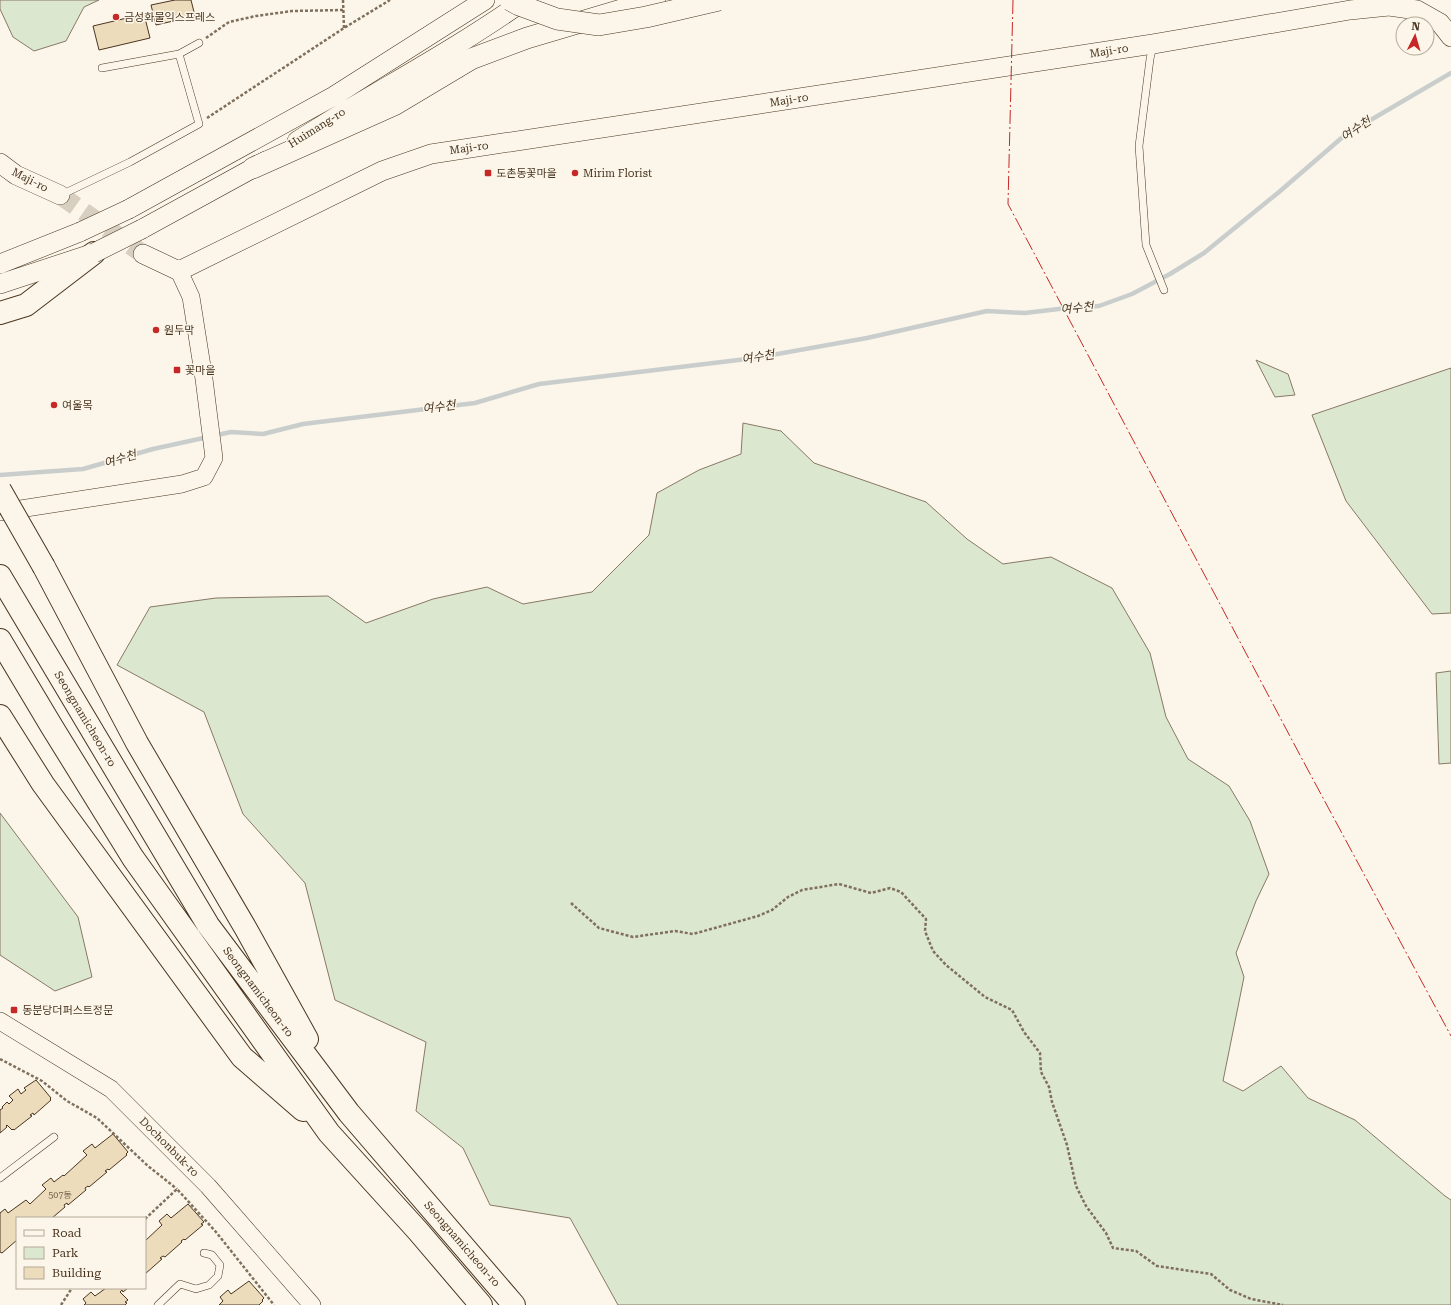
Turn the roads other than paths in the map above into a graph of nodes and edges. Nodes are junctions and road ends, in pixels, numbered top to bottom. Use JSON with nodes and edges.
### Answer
{"nodes":[{"id":1,"x":510,"y":0,"type":"edge"},
{"id":2,"x":525,"y":0,"type":"edge"},
{"id":3,"x":655,"y":0,"type":"edge"},
{"id":4,"x":719,"y":0,"type":"edge"},
{"id":5,"x":480,"y":3,"type":"edge"},
{"id":6,"x":1451,"y":37,"type":"edge"},
{"id":7,"x":199,"y":43,"type":"road end"},
{"id":8,"x":1153,"y":44,"type":"junction"},
{"id":9,"x":179,"y":54,"type":"junction"},
{"id":10,"x":102,"y":68,"type":"dead end"},
{"id":11,"x":0,"y":163,"type":"edge"},
{"id":12,"x":254,"y":168,"type":"junction"},
{"id":13,"x":60,"y":195,"type":"joint"},
{"id":14,"x":94,"y":253,"type":"junction"},
{"id":15,"x":143,"y":254,"type":"tunnel mouth"},
{"id":16,"x":0,"y":264,"type":"edge"},
{"id":17,"x":179,"y":271,"type":"junction"},
{"id":18,"x":0,"y":284,"type":"edge"},
{"id":19,"x":1163,"y":287,"type":"dead end"},
{"id":20,"x":0,"y":313,"type":"edge"},
{"id":21,"x":0,"y":490,"type":"edge"},
{"id":22,"x":0,"y":512,"type":"edge"},
{"id":23,"x":0,"y":576,"type":"edge"},
{"id":24,"x":5,"y":649,"type":"edge"},
{"id":25,"x":0,"y":716,"type":"edge"},
{"id":26,"x":0,"y":1021,"type":"edge"},
{"id":27,"x":349,"y":1113,"type":"junction"},
{"id":28,"x":330,"y":1132,"type":"junction"},
{"id":29,"x":54,"y":1137,"type":"dead end"},
{"id":30,"x":0,"y":1178,"type":"edge"},
{"id":31,"x":204,"y":1253,"type":"dead end"},
{"id":32,"x":158,"y":1305,"type":"edge"},
{"id":33,"x":312,"y":1305,"type":"edge"},
{"id":34,"x":481,"y":1305,"type":"edge"},
{"id":35,"x":514,"y":1305,"type":"edge"}],
"edges":[{"from":1,"to":4,"type":"main road","bridge":true},
{"from":2,"to":12,"type":"main road","name":"Huimang-ro"},
{"from":3,"to":12,"type":"main road"},
{"from":5,"to":16,"type":"main road","name":"Huimang-ro","bridge":true},
{"from":6,"to":8,"type":"main road","name":"Maji-ro"},
{"from":7,"to":9,"type":"lane"},
{"from":8,"to":17,"type":"main road","name":"Maji-ro"},
{"from":8,"to":19,"type":"lane"},
{"from":9,"to":10,"type":"lane"},
{"from":9,"to":13,"type":"lane"},
{"from":11,"to":13,"type":"main road","name":"Maji-ro"},
{"from":12,"to":14,"type":"main road","name":"Huimang-ro","bridge":true},
{"from":14,"to":18,"type":"main road"},
{"from":14,"to":20,"type":"highway"},
{"from":15,"to":17,"type":"main road"},
{"from":17,"to":22,"type":"street"},
{"from":21,"to":27,"type":"highway","bridge":true},
{"from":23,"to":27,"type":"highway","name":"Seongnamicheon-ro"},
{"from":24,"to":28,"type":"highway","name":"Seongnamicheon-ro"},
{"from":25,"to":28,"type":"highway"},
{"from":26,"to":33,"type":"street","name":"Dochonbuk-ro"},
{"from":27,"to":35,"type":"highway","name":"Seongnamicheon-ro"},
{"from":28,"to":34,"type":"highway","name":"Seongnamicheon-ro"},
{"from":29,"to":30,"type":"lane"},
{"from":31,"to":32,"type":"lane"}]}
